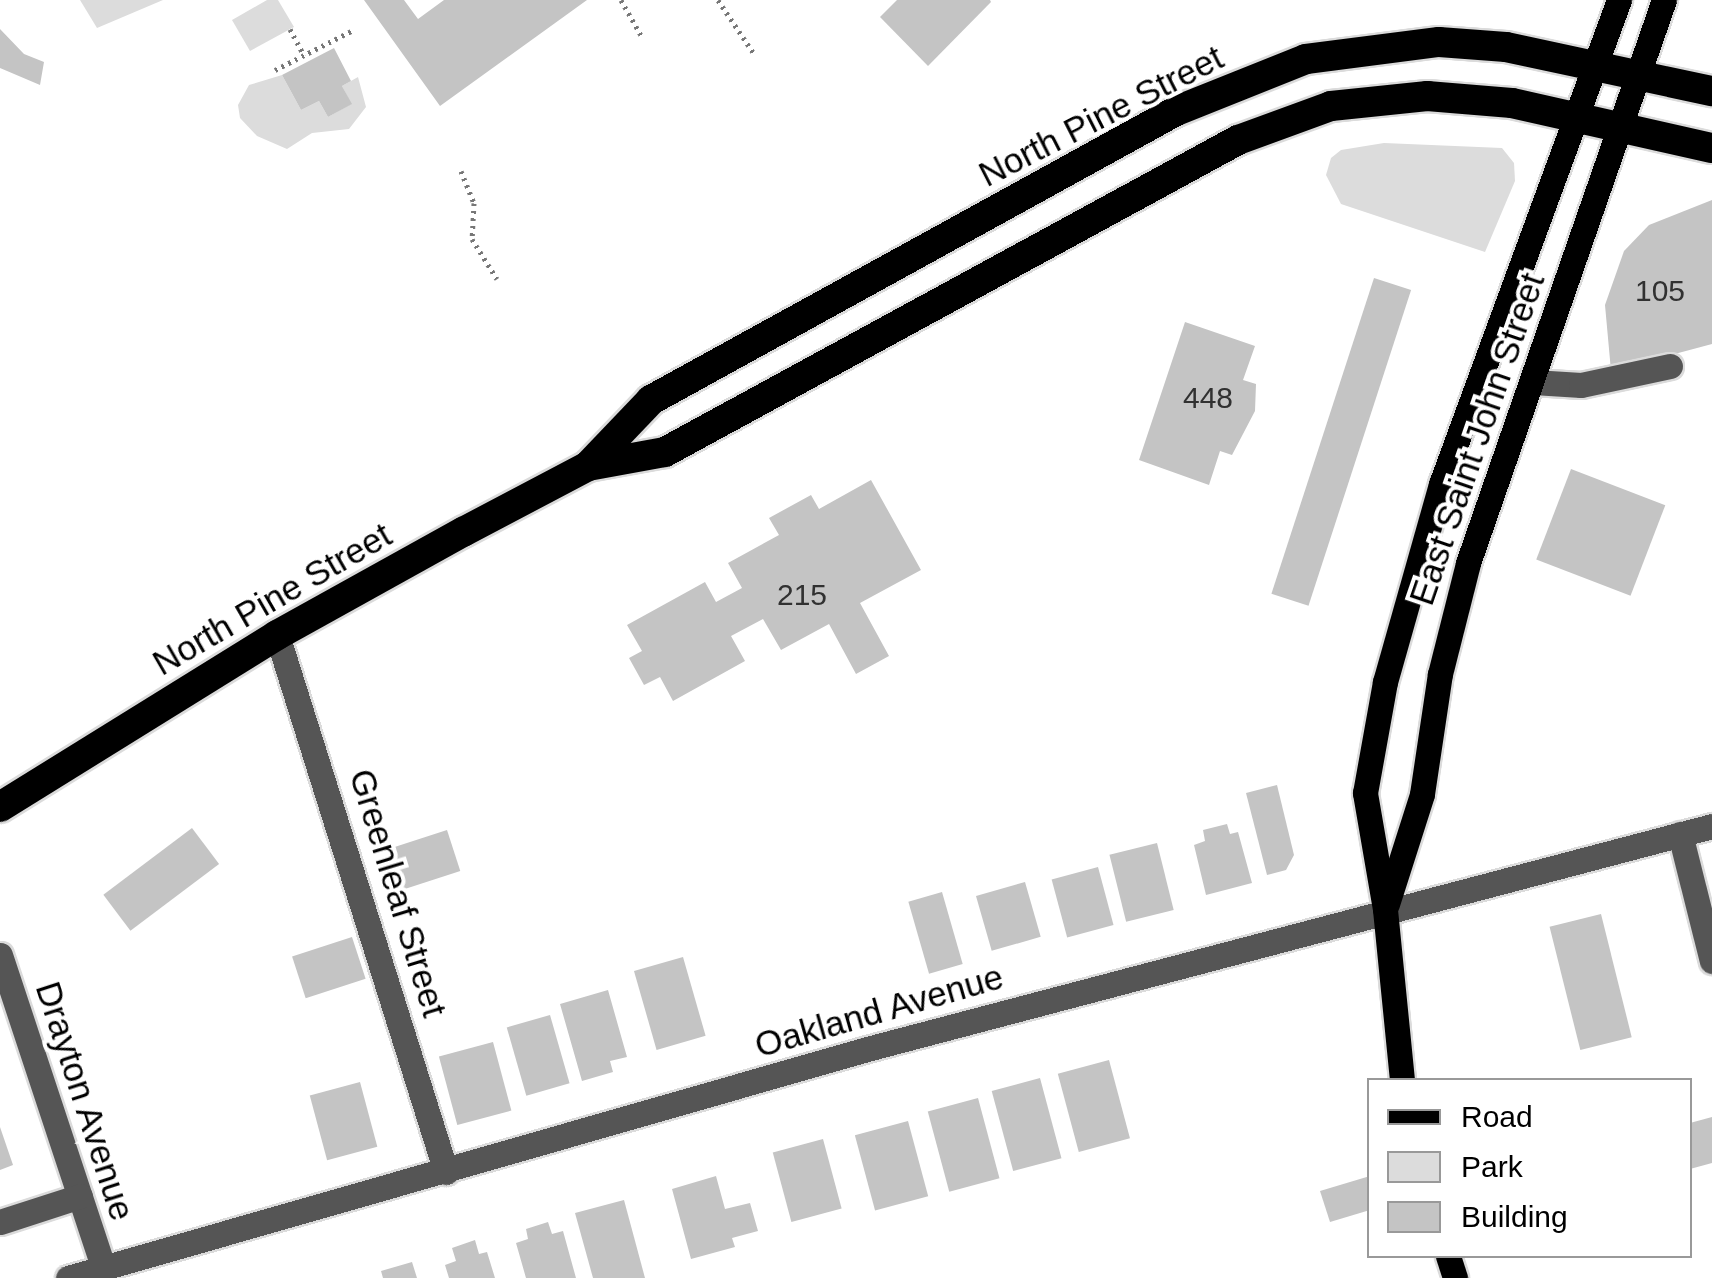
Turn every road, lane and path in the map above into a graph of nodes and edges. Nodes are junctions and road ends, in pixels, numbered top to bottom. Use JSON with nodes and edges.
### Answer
{"nodes":[{"id":1,"x":621,"y":0,"type":"edge"},
{"id":2,"x":718,"y":0,"type":"edge"},
{"id":3,"x":1619,"y":0,"type":"edge"},
{"id":4,"x":1664,"y":0,"type":"edge"},
{"id":5,"x":290,"y":29,"type":"dead end"},
{"id":6,"x":354,"y":30,"type":"dead end"},
{"id":7,"x":642,"y":37,"type":"dead end"},
{"id":8,"x":304,"y":55,"type":"junction"},
{"id":9,"x":755,"y":55,"type":"dead end"},
{"id":10,"x":1596,"y":67,"type":"junction"},
{"id":11,"x":275,"y":70,"type":"dead end"},
{"id":12,"x":1638,"y":74,"type":"junction"},
{"id":13,"x":1712,"y":91,"type":"edge"},
{"id":14,"x":1577,"y":117,"type":"junction"},
{"id":15,"x":1619,"y":126,"type":"junction"},
{"id":16,"x":1712,"y":148,"type":"edge"},
{"id":17,"x":461,"y":171,"type":"dead end"},
{"id":18,"x":497,"y":279,"type":"dead end"},
{"id":19,"x":1670,"y":366,"type":"dead end"},
{"id":20,"x":1533,"y":382,"type":"junction"},
{"id":21,"x":588,"y":466,"type":"junction"},
{"id":22,"x":278,"y":635,"type":"junction"},
{"id":23,"x":0,"y":807,"type":"edge"},
{"id":24,"x":1712,"y":826,"type":"edge"},
{"id":25,"x":1680,"y":834,"type":"junction"},
{"id":26,"x":1385,"y":909,"type":"junction"},
{"id":27,"x":0,"y":955,"type":"edge"},
{"id":28,"x":1712,"y":961,"type":"edge"},
{"id":29,"x":10,"y":1018,"type":"edge"},
{"id":30,"x":1402,"y":1078,"type":"edge"},
{"id":31,"x":446,"y":1172,"type":"junction"},
{"id":32,"x":80,"y":1196,"type":"junction"},
{"id":33,"x":0,"y":1222,"type":"edge"},
{"id":34,"x":104,"y":1268,"type":"junction"},
{"id":35,"x":68,"y":1278,"type":"edge"}],
"edges":[{"from":1,"to":7,"type":"path"},
{"from":2,"to":9,"type":"path"},
{"from":3,"to":10,"type":"main road","name":"East Saint John Street"},
{"from":4,"to":12,"type":"main road","name":"East Saint John Street"},
{"from":5,"to":8,"type":"path"},
{"from":6,"to":8,"type":"path"},
{"from":8,"to":11,"type":"path"},
{"from":10,"to":12,"type":"highway","name":"North Pine Street"},
{"from":10,"to":14,"type":"main road","name":"East Saint John Street"},
{"from":10,"to":21,"type":"highway","name":"North Pine Street"},
{"from":12,"to":13,"type":"highway","name":"North Pine Street"},
{"from":12,"to":15,"type":"main road","name":"East Saint John Street"},
{"from":14,"to":15,"type":"highway","name":"North Pine Street"},
{"from":14,"to":21,"type":"highway","name":"North Pine Street"},
{"from":14,"to":26,"type":"main road","name":"East Saint John Street"},
{"from":15,"to":16,"type":"highway","name":"North Pine Street"},
{"from":15,"to":20,"type":"main road","name":"East Saint John Street"},
{"from":17,"to":18,"type":"path"},
{"from":19,"to":20,"type":"street"},
{"from":20,"to":26,"type":"main road","name":"East Saint John Street"},
{"from":21,"to":22,"type":"highway","name":"North Pine Street"},
{"from":22,"to":23,"type":"highway","name":"North Pine Street"},
{"from":22,"to":31,"type":"street","name":"Greenleaf Street"},
{"from":24,"to":25,"type":"street","name":"Oakland Avenue"},
{"from":25,"to":26,"type":"street","name":"Oakland Avenue"},
{"from":25,"to":28,"type":"street"},
{"from":26,"to":30,"type":"main road","name":"East Saint John Street"},
{"from":26,"to":31,"type":"street","name":"Oakland Avenue"},
{"from":27,"to":29,"type":"street","name":"Drayton Avenue"},
{"from":29,"to":32,"type":"street","name":"Drayton Avenue"},
{"from":31,"to":34,"type":"street","name":"Oakland Avenue"},
{"from":32,"to":33,"type":"street"},
{"from":32,"to":34,"type":"street","name":"Drayton Avenue"},
{"from":34,"to":35,"type":"street","name":"Oakland Avenue"}]}
